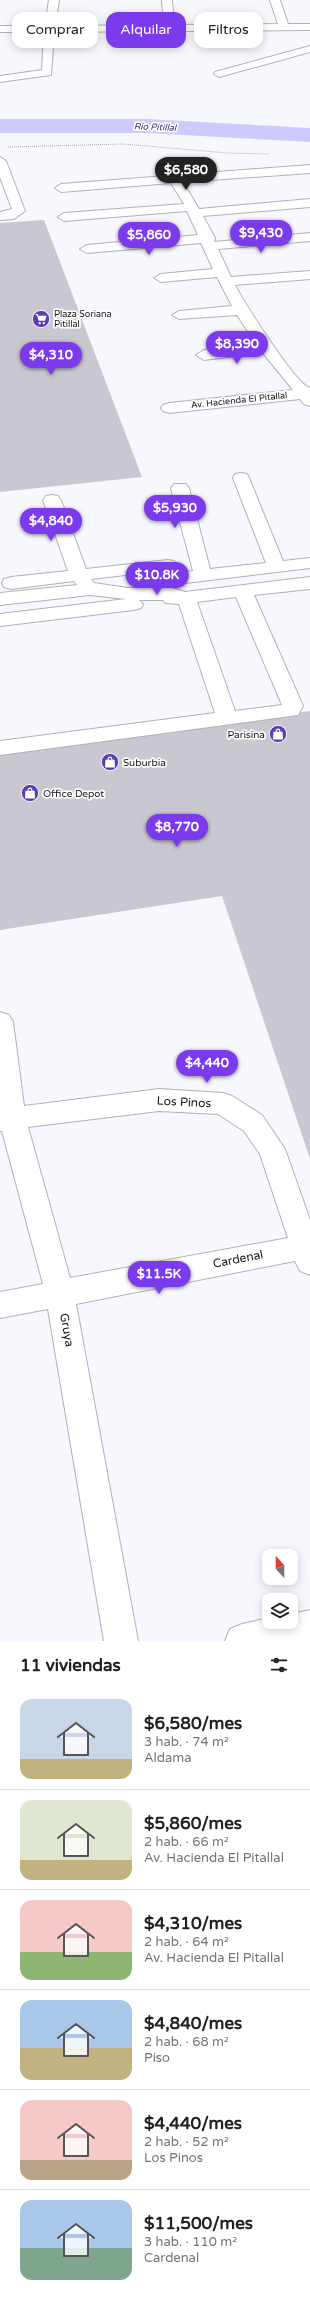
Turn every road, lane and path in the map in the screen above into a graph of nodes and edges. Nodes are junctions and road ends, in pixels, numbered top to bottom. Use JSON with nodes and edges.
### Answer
{"nodes":[{"id":1,"x":54,"y":0,"type":"edge"},
{"id":2,"x":167,"y":0,"type":"edge"},
{"id":3,"x":276,"y":0,"type":"edge"},
{"id":4,"x":52,"y":12,"type":"edge"},
{"id":5,"x":168,"y":12,"type":"edge"},
{"id":6,"x":310,"y":27,"type":"edge"},
{"id":7,"x":0,"y":28,"type":"edge"},
{"id":8,"x":12,"y":28,"type":"edge"},
{"id":9,"x":186,"y":28,"type":"edge"},
{"id":10,"x":284,"y":28,"type":"junction"},
{"id":11,"x":48,"y":48,"type":"edge"},
{"id":12,"x":310,"y":49,"type":"edge"},
{"id":13,"x":219,"y":74,"type":"dead end"},
{"id":14,"x":0,"y":79,"type":"edge"},
{"id":15,"x":4,"y":147,"type":"dead end"},
{"id":16,"x":274,"y":154,"type":"dead end"},
{"id":17,"x":0,"y":162,"type":"edge"},
{"id":18,"x":310,"y":169,"type":"edge"},
{"id":19,"x":171,"y":174,"type":"junction"},
{"id":20,"x":61,"y":188,"type":"dead end"},
{"id":21,"x":310,"y":203,"type":"edge"},
{"id":22,"x":194,"y":210,"type":"junction"},
{"id":23,"x":0,"y":216,"type":"edge"},
{"id":24,"x":64,"y":217,"type":"dead end"},
{"id":25,"x":310,"y":237,"type":"edge"},
{"id":26,"x":209,"y":242,"type":"junction"},
{"id":27,"x":87,"y":249,"type":"dead end"},
{"id":28,"x":310,"y":275,"type":"edge"},
{"id":29,"x":224,"y":277,"type":"junction"},
{"id":30,"x":161,"y":278,"type":"dead end"},
{"id":31,"x":241,"y":310,"type":"junction"},
{"id":32,"x":179,"y":315,"type":"dead end"},
{"id":33,"x":267,"y":348,"type":"junction"},
{"id":34,"x":204,"y":355,"type":"dead end"},
{"id":35,"x":309,"y":396,"type":"edge"},
{"id":36,"x":169,"y":408,"type":"dead end"},
{"id":37,"x":241,"y":478,"type":"dead end"},
{"id":38,"x":180,"y":488,"type":"dead end"},
{"id":39,"x":52,"y":500,"type":"dead end"},
{"id":40,"x":310,"y":548,"type":"edge"},
{"id":41,"x":273,"y":560,"type":"junction"},
{"id":42,"x":310,"y":563,"type":"edge"},
{"id":43,"x":201,"y":568,"type":"junction"},
{"id":44,"x":84,"y":582,"type":"junction"},
{"id":45,"x":0,"y":584,"type":"edge"},
{"id":46,"x":307,"y":589,"type":"edge"},
{"id":47,"x":243,"y":591,"type":"junction"},
{"id":48,"x":186,"y":598,"type":"junction"},
{"id":49,"x":0,"y":599,"type":"edge"},
{"id":50,"x":0,"y":620,"type":"edge"},
{"id":51,"x":227,"y":718,"type":"junction"},
{"id":52,"x":0,"y":748,"type":"edge"},
{"id":53,"x":0,"y":1022,"type":"edge"},
{"id":54,"x":6,"y":1119,"type":"edge"},
{"id":55,"x":308,"y":1251,"type":"edge"},
{"id":56,"x":60,"y":1293,"type":"junction"},
{"id":57,"x":0,"y":1304,"type":"edge"},
{"id":58,"x":310,"y":1627,"type":"edge"},
{"id":59,"x":121,"y":1641,"type":"edge"},
{"id":60,"x":242,"y":1641,"type":"edge"}],
"edges":[{"from":1,"to":4,"type":"street"},
{"from":2,"to":5,"type":"street"},
{"from":3,"to":10,"type":"street"},
{"from":6,"to":10,"type":"street"},
{"from":7,"to":8,"type":"street"},
{"from":9,"to":10,"type":"street"},
{"from":11,"to":14,"type":"street"},
{"from":12,"to":13,"type":"street"},
{"from":15,"to":16,"type":"path"},
{"from":17,"to":23,"type":"street"},
{"from":18,"to":19,"type":"street"},
{"from":19,"to":20,"type":"street"},
{"from":19,"to":22,"type":"street"},
{"from":21,"to":22,"type":"street"},
{"from":22,"to":24,"type":"street"},
{"from":22,"to":26,"type":"street"},
{"from":25,"to":26,"type":"street"},
{"from":26,"to":27,"type":"street"},
{"from":26,"to":29,"type":"street"},
{"from":28,"to":29,"type":"street"},
{"from":29,"to":30,"type":"street"},
{"from":29,"to":31,"type":"street"},
{"from":31,"to":32,"type":"street"},
{"from":31,"to":33,"type":"street"},
{"from":33,"to":34,"type":"street"},
{"from":33,"to":35,"type":"street"},
{"from":35,"to":36,"type":"street","name":"Av. Hacienda El Pitallal"},
{"from":37,"to":41,"type":"street"},
{"from":38,"to":43,"type":"street"},
{"from":39,"to":44,"type":"street"},
{"from":40,"to":41,"type":"street"},
{"from":41,"to":42,"type":"street"},
{"from":41,"to":43,"type":"street"},
{"from":43,"to":44,"type":"street"},
{"from":44,"to":45,"type":"street"},
{"from":44,"to":48,"type":"street"},
{"from":44,"to":49,"type":"street"},
{"from":46,"to":47,"type":"street"},
{"from":47,"to":48,"type":"street"},
{"from":47,"to":51,"type":"street"},
{"from":48,"to":50,"type":"street"},
{"from":48,"to":51,"type":"street"},
{"from":51,"to":52,"type":"street"},
{"from":53,"to":54,"type":"street","name":"Gruya"},
{"from":54,"to":55,"type":"street","name":"Los Pinos"},
{"from":54,"to":56,"type":"street","name":"Gruya"},
{"from":55,"to":56,"type":"street","name":"Cardenal"},
{"from":56,"to":57,"type":"street","name":"Cardenal"},
{"from":56,"to":59,"type":"street","name":"Gruya"},
{"from":58,"to":60,"type":"street"}]}
